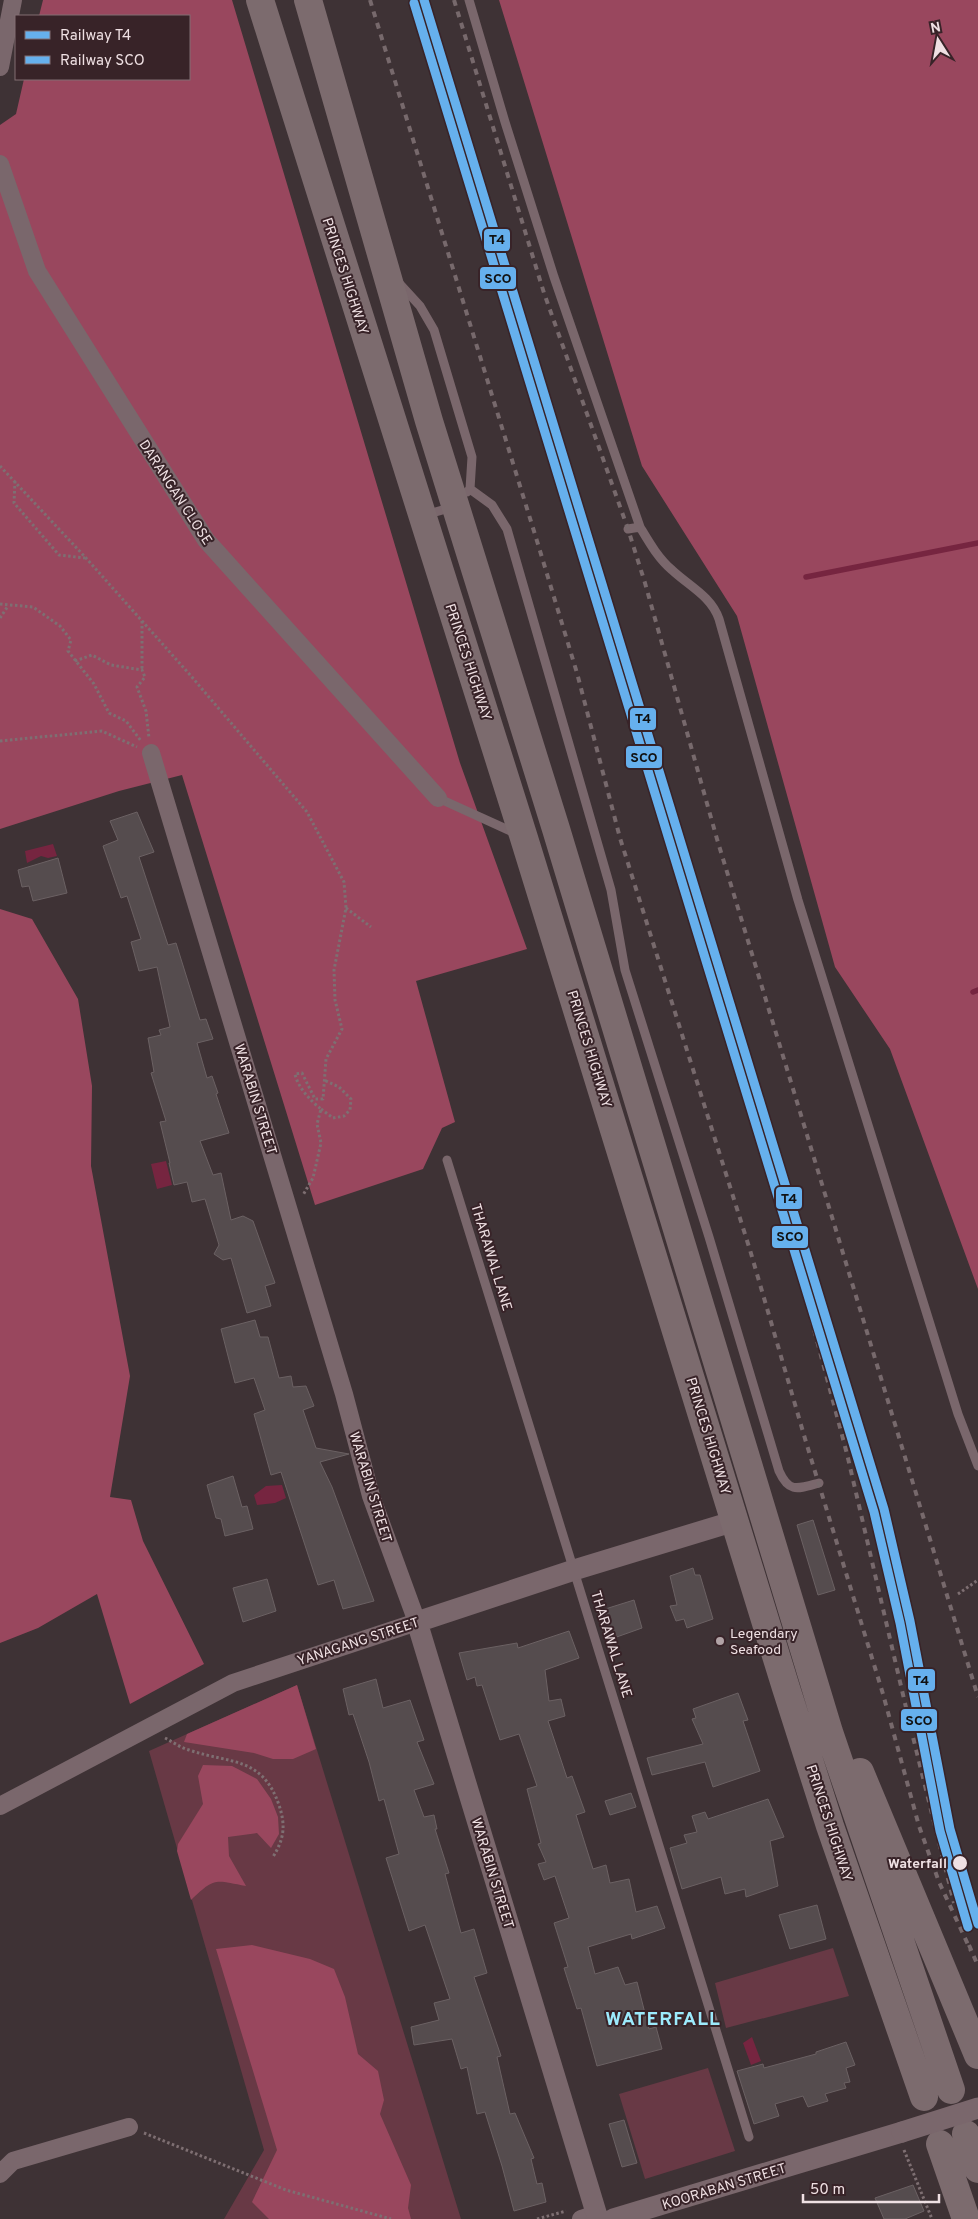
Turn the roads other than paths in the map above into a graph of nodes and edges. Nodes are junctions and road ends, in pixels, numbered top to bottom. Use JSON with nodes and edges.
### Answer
{"nodes":[{"id":1,"x":13,"y":0,"type":"edge"},
{"id":2,"x":260,"y":0,"type":"edge"},
{"id":3,"x":308,"y":0,"type":"edge"},
{"id":4,"x":469,"y":0,"type":"edge"},
{"id":5,"x":0,"y":67,"type":"edge"},
{"id":6,"x":0,"y":164,"type":"edge"},
{"id":7,"x":463,"y":498,"type":"junction"},
{"id":8,"x":422,"y":516,"type":"junction"},
{"id":9,"x":640,"y":526,"type":"junction"},
{"id":10,"x":628,"y":530,"type":"dead end"},
{"id":11,"x":151,"y":753,"type":"road end"},
{"id":12,"x":438,"y":798,"type":"joint"},
{"id":13,"x":524,"y":838,"type":"junction"},
{"id":14,"x":447,"y":1160,"type":"dead end"},
{"id":15,"x":978,"y":1466,"type":"edge"},
{"id":16,"x":819,"y":1483,"type":"dead end"},
{"id":17,"x":735,"y":1520,"type":"junction"},
{"id":18,"x":574,"y":1570,"type":"junction"},
{"id":19,"x":790,"y":1602,"type":"junction"},
{"id":20,"x":417,"y":1622,"type":"junction"},
{"id":21,"x":0,"y":1806,"type":"edge"},
{"id":22,"x":978,"y":2055,"type":"edge"},
{"id":23,"x":951,"y":2090,"type":"dead end"},
{"id":24,"x":924,"y":2096,"type":"dead end"},
{"id":25,"x":978,"y":2108,"type":"edge"},
{"id":26,"x":129,"y":2127,"type":"road end"},
{"id":27,"x":966,"y":2134,"type":"dead end"},
{"id":28,"x":749,"y":2137,"type":"dead end"},
{"id":29,"x":940,"y":2144,"type":"dead end"},
{"id":30,"x":978,"y":2169,"type":"edge"},
{"id":31,"x":0,"y":2174,"type":"edge"},
{"id":32,"x":597,"y":2218,"type":"edge"},
{"id":33,"x":966,"y":2219,"type":"edge"}],
"edges":[{"from":1,"to":5,"type":"street"},
{"from":2,"to":8,"type":"highway","name":"PRINCES HIGHWAY"},
{"from":3,"to":7,"type":"highway","name":"PRINCES HIGHWAY"},
{"from":4,"to":9,"type":"lane"},
{"from":6,"to":12,"type":"street","name":"DARANGAN CLOSE"},
{"from":7,"to":8,"type":"lane"},
{"from":7,"to":16,"type":"lane"},
{"from":7,"to":19,"type":"highway","name":"PRINCES HIGHWAY"},
{"from":8,"to":13,"type":"highway","name":"PRINCES HIGHWAY"},
{"from":9,"to":10,"type":"lane"},
{"from":9,"to":15,"type":"lane"},
{"from":11,"to":20,"type":"street","name":"WARABIN STREET"},
{"from":12,"to":13,"type":"lane"},
{"from":13,"to":17,"type":"highway","name":"PRINCES HIGHWAY"},
{"from":14,"to":18,"type":"lane","name":"THARAWAL LANE"},
{"from":17,"to":18,"type":"street","name":"YANAGANG STREET"},
{"from":17,"to":24,"type":"highway","name":"PRINCES HIGHWAY"},
{"from":18,"to":20,"type":"street","name":"YANAGANG STREET"},
{"from":18,"to":28,"type":"lane","name":"THARAWAL LANE"},
{"from":19,"to":22,"type":"highway"},
{"from":19,"to":23,"type":"highway","name":"PRINCES HIGHWAY"},
{"from":20,"to":21,"type":"street","name":"YANAGANG STREET"},
{"from":20,"to":32,"type":"street","name":"WARABIN STREET"},
{"from":25,"to":32,"type":"street","name":"KOORABAN STREET","bridge":true},
{"from":26,"to":31,"type":"street"},
{"from":27,"to":30,"type":"highway"},
{"from":29,"to":33,"type":"highway"}]}
